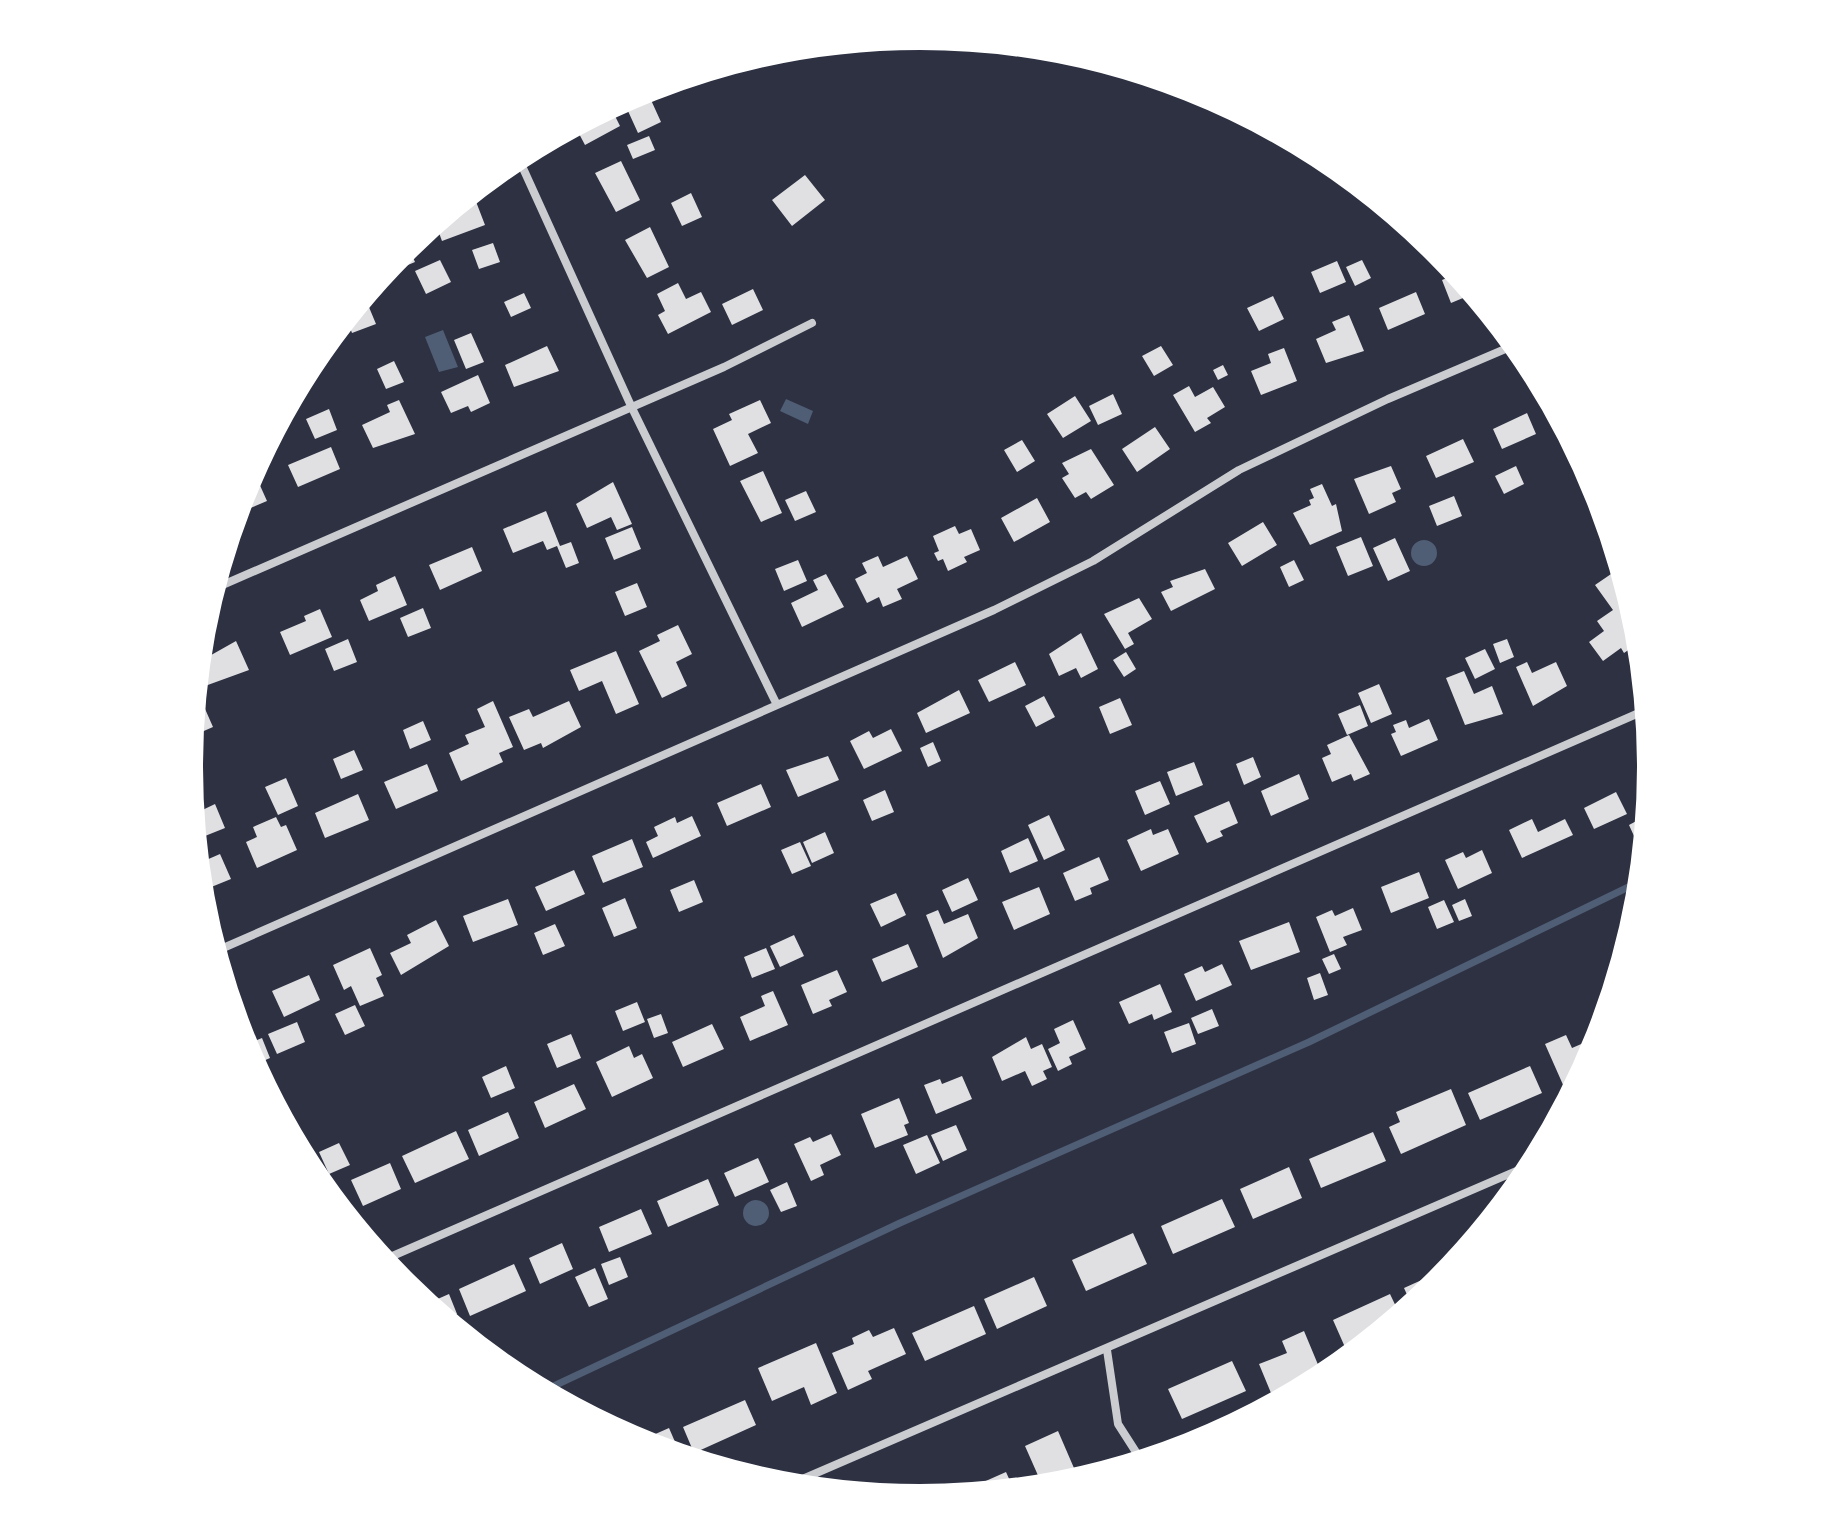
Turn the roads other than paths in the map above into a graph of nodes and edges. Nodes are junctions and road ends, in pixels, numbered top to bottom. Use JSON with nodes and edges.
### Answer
{"nodes":[{"id":1,"x":523,"y":168,"type":"edge"},
{"id":2,"x":812,"y":323,"type":"dead end"},
{"id":3,"x":1505,"y":349,"type":"edge"},
{"id":4,"x":632,"y":408,"type":"junction"},
{"id":5,"x":225,"y":584,"type":"edge"},
{"id":6,"x":777,"y":705,"type":"junction"},
{"id":7,"x":1637,"y":714,"type":"edge"},
{"id":8,"x":224,"y":947,"type":"edge"},
{"id":9,"x":1516,"y":1171,"type":"edge"},
{"id":10,"x":393,"y":1256,"type":"edge"},
{"id":11,"x":1107,"y":1350,"type":"junction"},
{"id":12,"x":1137,"y":1453,"type":"edge"},
{"id":13,"x":806,"y":1477,"type":"edge"}],
"edges":[{"from":1,"to":4,"type":"street"},
{"from":2,"to":4,"type":"street"},
{"from":3,"to":6,"type":"street"},
{"from":4,"to":5,"type":"street"},
{"from":4,"to":6,"type":"street"},
{"from":6,"to":8,"type":"street"},
{"from":7,"to":10,"type":"street"},
{"from":9,"to":11,"type":"street"},
{"from":11,"to":12,"type":"street"},
{"from":11,"to":13,"type":"street"}]}
